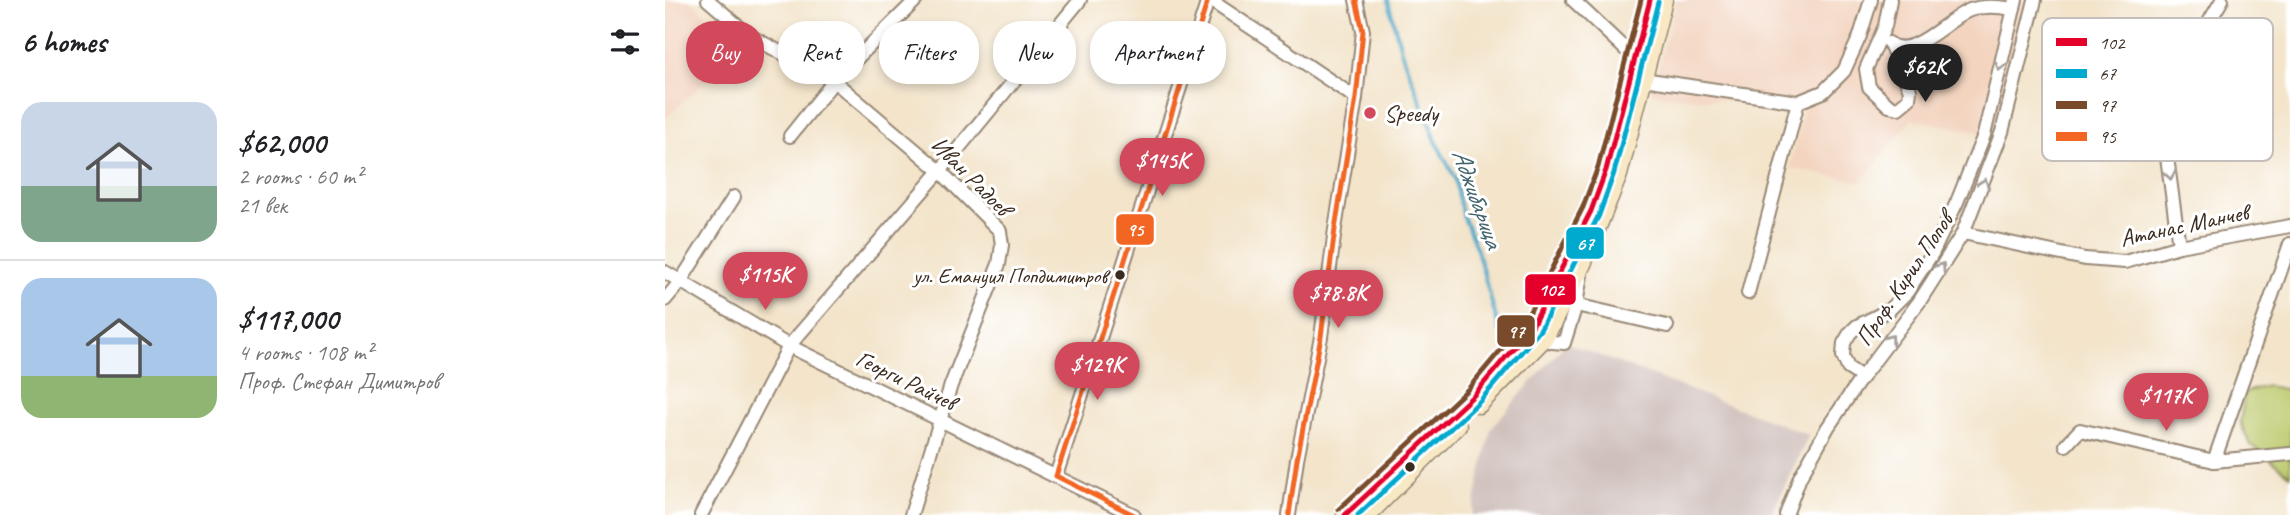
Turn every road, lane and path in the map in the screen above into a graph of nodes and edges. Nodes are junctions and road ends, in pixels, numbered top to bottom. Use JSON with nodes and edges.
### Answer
{"nodes":[{"id":1,"x":708,"y":0,"type":"edge"},
{"id":2,"x":916,"y":0,"type":"edge"},
{"id":3,"x":1080,"y":0,"type":"edge"},
{"id":4,"x":1209,"y":0,"type":"edge"},
{"id":5,"x":1356,"y":0,"type":"edge"},
{"id":6,"x":1573,"y":0,"type":"edge"},
{"id":7,"x":1650,"y":0,"type":"edge"},
{"id":8,"x":1664,"y":0,"type":"edge"},
{"id":9,"x":1871,"y":0,"type":"edge"},
{"id":10,"x":1890,"y":0,"type":"edge"},
{"id":11,"x":2035,"y":0,"type":"edge"},
{"id":12,"x":2222,"y":0,"type":"edge"},
{"id":13,"x":2015,"y":4,"type":"edge"},
{"id":14,"x":2211,"y":18,"type":"edge"},
{"id":15,"x":1885,"y":26,"type":"junction"},
{"id":16,"x":1891,"y":46,"type":"junction"},
{"id":17,"x":865,"y":50,"type":"edge"},
{"id":18,"x":778,"y":51,"type":"edge"},
{"id":19,"x":1643,"y":55,"type":"junction"},
{"id":20,"x":1638,"y":79,"type":"junction"},
{"id":21,"x":831,"y":84,"type":"edge"},
{"id":22,"x":839,"y":84,"type":"edge"},
{"id":23,"x":1356,"y":98,"type":"junction"},
{"id":24,"x":1798,"y":102,"type":"junction"},
{"id":25,"x":790,"y":136,"type":"dead end"},
{"id":26,"x":2168,"y":161,"type":"edge"},
{"id":27,"x":940,"y":171,"type":"junction"},
{"id":28,"x":734,"y":197,"type":"dead end"},
{"id":29,"x":2290,"y":226,"type":"edge"},
{"id":30,"x":1963,"y":233,"type":"junction"},
{"id":31,"x":2290,"y":244,"type":"edge"},
{"id":32,"x":2179,"y":246,"type":"junction"},
{"id":33,"x":1583,"y":264,"type":"junction"},
{"id":34,"x":665,"y":272,"type":"edge"},
{"id":35,"x":680,"y":282,"type":"junction"},
{"id":36,"x":1748,"y":293,"type":"dead end"},
{"id":37,"x":665,"y":300,"type":"edge"},
{"id":38,"x":1576,"y":305,"type":"junction"},
{"id":39,"x":1532,"y":326,"type":"junction"},
{"id":40,"x":1667,"y":326,"type":"dead end"},
{"id":41,"x":1545,"y":338,"type":"junction"},
{"id":42,"x":789,"y":346,"type":"junction"},
{"id":43,"x":1862,"y":377,"type":"junction"},
{"id":44,"x":940,"y":420,"type":"junction"},
{"id":45,"x":2067,"y":445,"type":"dead end"},
{"id":46,"x":2290,"y":454,"type":"edge"},
{"id":47,"x":2214,"y":461,"type":"junction"},
{"id":48,"x":1056,"y":476,"type":"junction"},
{"id":49,"x":1119,"y":512,"type":"edge"},
{"id":50,"x":701,"y":515,"type":"edge"},
{"id":51,"x":911,"y":515,"type":"edge"},
{"id":52,"x":1135,"y":515,"type":"edge"},
{"id":53,"x":1289,"y":515,"type":"edge"},
{"id":54,"x":1345,"y":515,"type":"edge"},
{"id":55,"x":1368,"y":515,"type":"edge"},
{"id":56,"x":1786,"y":515,"type":"edge"}],
"edges":[{"from":1,"to":18,"type":"street","name":"Иван Радоев"},
{"from":2,"to":17,"type":"street"},
{"from":3,"to":27,"type":"street"},
{"from":4,"to":23,"type":"street"},
{"from":4,"to":48,"type":"street"},
{"from":5,"to":23,"type":"street"},
{"from":6,"to":19,"type":"street"},
{"from":7,"to":19,"type":"main road"},
{"from":8,"to":19,"type":"main road"},
{"from":9,"to":24,"type":"street"},
{"from":10,"to":15,"type":"street"},
{"from":30,"to":11,"type":"street","name":"Проф. Кирил Попов","one_way":true},
{"from":12,"to":14,"type":"street","one_way":true},
{"from":13,"to":16,"type":"street"},
{"from":13,"to":43,"type":"street","name":"Проф. Кирил Попов","one_way":true},
{"from":15,"to":16,"type":"street"},
{"from":15,"to":16,"type":"street"},
{"from":19,"to":20,"type":"main road"},
{"from":20,"to":24,"type":"street"},
{"from":20,"to":33,"type":"main road"},
{"from":20,"to":39,"type":"main road"},
{"from":21,"to":25,"type":"street"},
{"from":22,"to":27,"type":"street","name":"Иван Радоев"},
{"from":23,"to":53,"type":"street"},
{"from":24,"to":36,"type":"street"},
{"from":26,"to":32,"type":"street","one_way":true},
{"from":27,"to":42,"type":"street"},
{"from":27,"to":44,"type":"street","name":"Иван Радоев"},
{"from":28,"to":35,"type":"street"},
{"from":29,"to":32,"type":"street","name":"Атанас Манчев"},
{"from":30,"to":32,"type":"street","name":"Атанас Манчев"},
{"from":43,"to":30,"type":"street","name":"Проф. Кирил Попов","one_way":true},
{"from":31,"to":47,"type":"street"},
{"from":33,"to":38,"type":"street"},
{"from":33,"to":41,"type":"main road"},
{"from":34,"to":35,"type":"street","name":"Георги Райчев"},
{"from":35,"to":37,"type":"street"},
{"from":35,"to":42,"type":"street","name":"Георги Райчев"},
{"from":38,"to":40,"type":"street"},
{"from":38,"to":41,"type":"street"},
{"from":39,"to":41,"type":"street"},
{"from":39,"to":54,"type":"main road"},
{"from":41,"to":55,"type":"main road"},
{"from":42,"to":44,"type":"street","name":"Георги Райчев"},
{"from":42,"to":50,"type":"street"},
{"from":43,"to":56,"type":"street","name":"Проф. Кирил Попов"},
{"from":44,"to":48,"type":"street","name":"Георги Райчев"},
{"from":44,"to":51,"type":"street","name":"Иван Радоев"},
{"from":45,"to":47,"type":"street"},
{"from":46,"to":47,"type":"street"},
{"from":48,"to":49,"type":"street","name":"Георги Райчев"},
{"from":49,"to":52,"type":"street","name":"Георги Райчев"}]}
